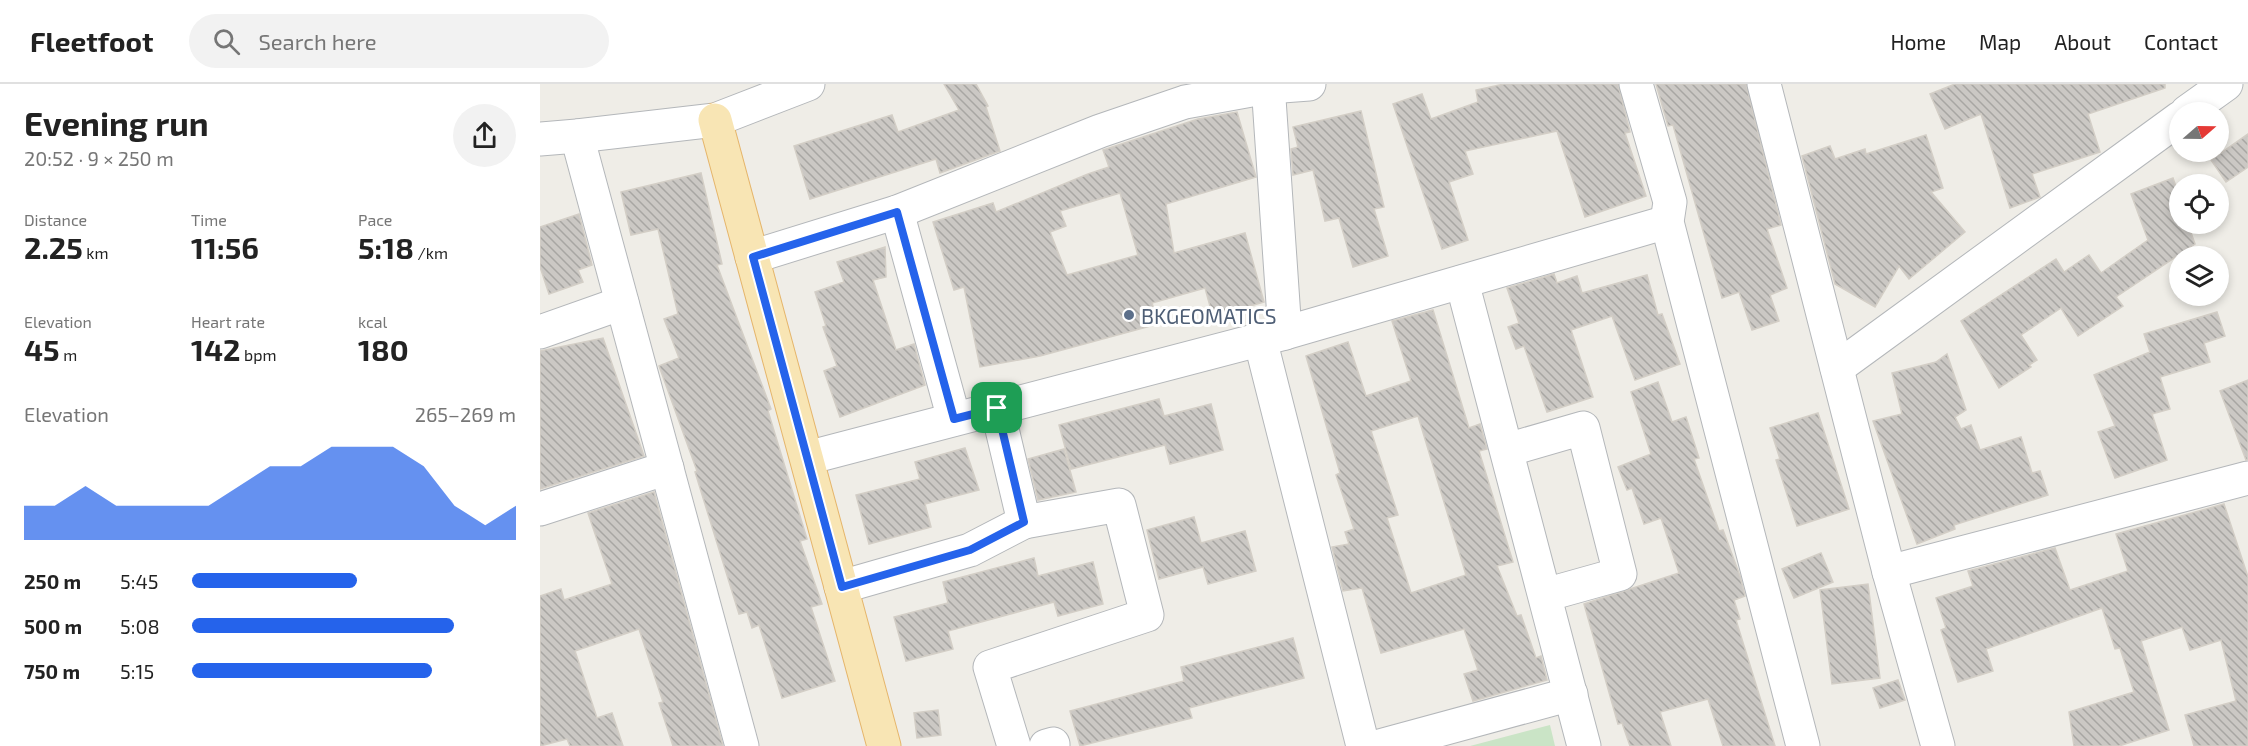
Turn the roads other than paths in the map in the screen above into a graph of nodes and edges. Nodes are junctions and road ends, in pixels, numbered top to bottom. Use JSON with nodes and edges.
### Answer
{"nodes":[{"id":1,"x":808,"y":84,"type":"edge"},
{"id":2,"x":1309,"y":84,"type":"edge"},
{"id":3,"x":1636,"y":84,"type":"edge"},
{"id":4,"x":1764,"y":84,"type":"edge"},
{"id":5,"x":2226,"y":84,"type":"edge"},
{"id":6,"x":1268,"y":85,"type":"edge"},
{"id":7,"x":2201,"y":102,"type":"edge"},
{"id":8,"x":715,"y":120,"type":"junction"},
{"id":9,"x":2169,"y":126,"type":"edge"},
{"id":10,"x":577,"y":136,"type":"junction"},
{"id":11,"x":540,"y":139,"type":"edge"},
{"id":12,"x":897,"y":212,"type":"junction"},
{"id":13,"x":1667,"y":222,"type":"junction"},
{"id":14,"x":753,"y":257,"type":"junction"},
{"id":15,"x":1462,"y":282,"type":"junction"},
{"id":16,"x":622,"y":303,"type":"junction"},
{"id":17,"x":540,"y":332,"type":"edge"},
{"id":18,"x":1272,"y":336,"type":"junction"},
{"id":19,"x":1837,"y":368,"type":"junction"},
{"id":20,"x":997,"y":408,"type":"junction"},
{"id":21,"x":954,"y":419,"type":"junction"},
{"id":22,"x":1507,"y":450,"type":"junction"},
{"id":23,"x":807,"y":458,"type":"junction"},
{"id":24,"x":667,"y":468,"type":"junction"},
{"id":25,"x":2248,"y":478,"type":"edge"},
{"id":26,"x":540,"y":509,"type":"edge"},
{"id":27,"x":1024,"y":522,"type":"junction"},
{"id":28,"x":1889,"y":572,"type":"junction"},
{"id":29,"x":842,"y":587,"type":"junction"},
{"id":30,"x":1545,"y":595,"type":"junction"},
{"id":31,"x":1571,"y":694,"type":"junction"},
{"id":32,"x":742,"y":746,"type":"edge"},
{"id":33,"x":884,"y":746,"type":"edge"},
{"id":34,"x":1014,"y":746,"type":"edge"},
{"id":35,"x":1046,"y":746,"type":"edge"},
{"id":36,"x":1053,"y":746,"type":"edge"},
{"id":37,"x":1363,"y":746,"type":"edge"},
{"id":38,"x":1380,"y":746,"type":"edge"},
{"id":39,"x":1584,"y":746,"type":"edge"},
{"id":40,"x":1803,"y":746,"type":"edge"},
{"id":41,"x":1938,"y":746,"type":"edge"}],
"edges":[{"from":1,"to":8,"type":"street"},
{"from":2,"to":6,"type":"street"},
{"from":3,"to":13,"type":"street"},
{"from":4,"to":19,"type":"street"},
{"from":5,"to":7,"type":"street"},
{"from":6,"to":12,"type":"street"},
{"from":6,"to":18,"type":"street"},
{"from":8,"to":10,"type":"street"},
{"from":8,"to":14,"type":"main road"},
{"from":9,"to":19,"type":"street"},
{"from":10,"to":11,"type":"street"},
{"from":10,"to":16,"type":"street"},
{"from":12,"to":14,"type":"street"},
{"from":12,"to":21,"type":"street"},
{"from":13,"to":15,"type":"street"},
{"from":13,"to":40,"type":"street"},
{"from":14,"to":23,"type":"main road"},
{"from":15,"to":18,"type":"street"},
{"from":15,"to":22,"type":"street"},
{"from":16,"to":17,"type":"street"},
{"from":16,"to":24,"type":"street"},
{"from":18,"to":20,"type":"street"},
{"from":18,"to":37,"type":"street"},
{"from":19,"to":28,"type":"street"},
{"from":20,"to":21,"type":"street"},
{"from":20,"to":27,"type":"street"},
{"from":21,"to":23,"type":"street"},
{"from":22,"to":30,"type":"street"},
{"from":22,"to":30,"type":"street"},
{"from":23,"to":29,"type":"main road"},
{"from":24,"to":26,"type":"street"},
{"from":24,"to":32,"type":"street"},
{"from":25,"to":28,"type":"street"},
{"from":27,"to":29,"type":"street"},
{"from":27,"to":34,"type":"street"},
{"from":28,"to":41,"type":"street"},
{"from":29,"to":33,"type":"main road"},
{"from":30,"to":31,"type":"street"},
{"from":31,"to":38,"type":"street"},
{"from":31,"to":39,"type":"street"},
{"from":35,"to":36,"type":"street"}]}
